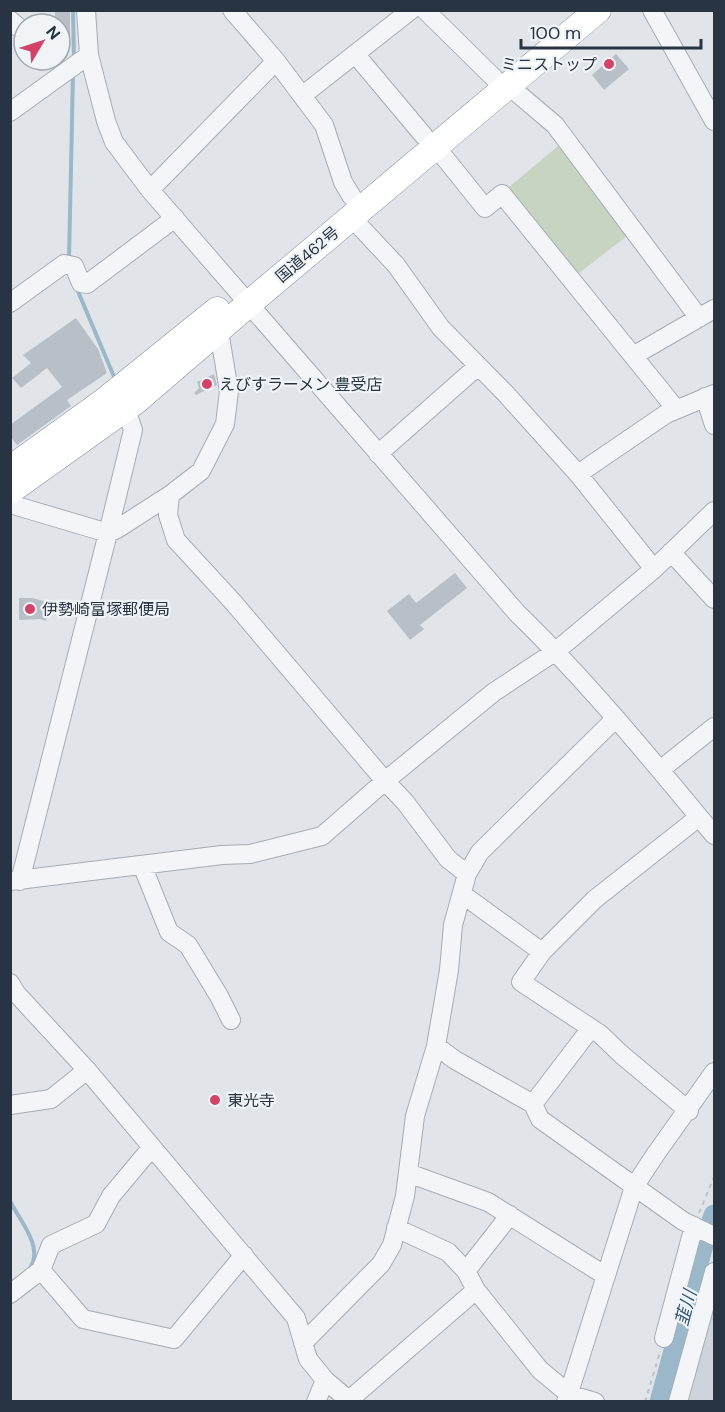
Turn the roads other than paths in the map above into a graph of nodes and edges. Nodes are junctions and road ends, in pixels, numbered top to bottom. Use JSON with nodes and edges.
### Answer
{"nodes":[{"id":1,"x":86,"y":10,"type":"edge"},
{"id":2,"x":232,"y":10,"type":"edge"},
{"id":3,"x":425,"y":10,"type":"edge"},
{"id":4,"x":571,"y":10,"type":"edge"},
{"id":5,"x":598,"y":10,"type":"edge"},
{"id":6,"x":652,"y":10,"type":"edge"},
{"id":7,"x":405,"y":13,"type":"edge"},
{"id":8,"x":89,"y":55,"type":"junction"},
{"id":9,"x":356,"y":55,"type":"junction"},
{"id":10,"x":276,"y":61,"type":"junction"},
{"id":11,"x":72,"y":62,"type":"edge"},
{"id":12,"x":55,"y":72,"type":"edge"},
{"id":13,"x":501,"y":82,"type":"junction"},
{"id":14,"x":303,"y":95,"type":"junction"},
{"id":15,"x":10,"y":112,"type":"edge"},
{"id":16,"x":714,"y":121,"type":"edge"},
{"id":17,"x":430,"y":142,"type":"junction"},
{"id":18,"x":150,"y":190,"type":"junction"},
{"id":19,"x":351,"y":207,"type":"junction"},
{"id":20,"x":175,"y":218,"type":"junction"},
{"id":21,"x":244,"y":298,"type":"junction"},
{"id":22,"x":10,"y":303,"type":"edge"},
{"id":23,"x":707,"y":314,"type":"edge"},
{"id":24,"x":219,"y":331,"type":"junction"},
{"id":25,"x":633,"y":356,"type":"junction"},
{"id":26,"x":478,"y":366,"type":"junction"},
{"id":27,"x":710,"y":396,"type":"edge"},
{"id":28,"x":126,"y":409,"type":"junction"},
{"id":29,"x":676,"y":409,"type":"junction"},
{"id":30,"x":714,"y":425,"type":"edge"},
{"id":31,"x":378,"y":454,"type":"junction"},
{"id":32,"x":10,"y":469,"type":"edge"},
{"id":33,"x":578,"y":474,"type":"junction"},
{"id":34,"x":10,"y":491,"type":"edge"},
{"id":35,"x":170,"y":495,"type":"junction"},
{"id":36,"x":10,"y":504,"type":"edge"},
{"id":37,"x":714,"y":511,"type":"edge"},
{"id":38,"x":105,"y":532,"type":"junction"},
{"id":39,"x":671,"y":552,"type":"junction"},
{"id":40,"x":654,"y":569,"type":"junction"},
{"id":41,"x":714,"y":599,"type":"edge"},
{"id":42,"x":556,"y":651,"type":"junction"},
{"id":43,"x":615,"y":719,"type":"junction"},
{"id":44,"x":714,"y":727,"type":"edge"},
{"id":45,"x":660,"y":770,"type":"junction"},
{"id":46,"x":385,"y":781,"type":"junction"},
{"id":47,"x":699,"y":817,"type":"junction"},
{"id":48,"x":714,"y":835,"type":"edge"},
{"id":49,"x":142,"y":865,"type":"junction"},
{"id":50,"x":467,"y":874,"type":"junction"},
{"id":51,"x":15,"y":881,"type":"edge"},
{"id":52,"x":462,"y":894,"type":"junction"},
{"id":53,"x":542,"y":952,"type":"junction"},
{"id":54,"x":10,"y":983,"type":"edge"},
{"id":55,"x":231,"y":1020,"type":"dead end"},
{"id":56,"x":591,"y":1028,"type":"junction"},
{"id":57,"x":436,"y":1046,"type":"junction"},
{"id":58,"x":87,"y":1070,"type":"junction"},
{"id":59,"x":714,"y":1072,"type":"edge"},
{"id":60,"x":534,"y":1104,"type":"junction"},
{"id":61,"x":10,"y":1105,"type":"edge"},
{"id":62,"x":689,"y":1111,"type":"junction"},
{"id":63,"x":152,"y":1147,"type":"junction"},
{"id":64,"x":408,"y":1173,"type":"junction"},
{"id":65,"x":634,"y":1187,"type":"junction"},
{"id":66,"x":510,"y":1215,"type":"junction"},
{"id":67,"x":694,"y":1226,"type":"junction"},
{"id":68,"x":396,"y":1228,"type":"junction"},
{"id":69,"x":714,"y":1236,"type":"edge"},
{"id":70,"x":244,"y":1255,"type":"junction"},
{"id":71,"x":41,"y":1270,"type":"junction"},
{"id":72,"x":466,"y":1271,"type":"junction"},
{"id":73,"x":714,"y":1272,"type":"edge"},
{"id":74,"x":606,"y":1275,"type":"junction"},
{"id":75,"x":476,"y":1290,"type":"junction"},
{"id":76,"x":10,"y":1294,"type":"edge"},
{"id":77,"x":664,"y":1338,"type":"road end"},
{"id":78,"x":303,"y":1343,"type":"junction"},
{"id":79,"x":325,"y":1380,"type":"junction"},
{"id":80,"x":567,"y":1398,"type":"edge"},
{"id":81,"x":316,"y":1401,"type":"edge"},
{"id":82,"x":350,"y":1401,"type":"edge"},
{"id":83,"x":595,"y":1401,"type":"edge"},
{"id":84,"x":678,"y":1401,"type":"edge"}],
"edges":[{"from":1,"to":8,"type":"street"},
{"from":2,"to":10,"type":"street"},
{"from":3,"to":13,"type":"street"},
{"from":4,"to":13,"type":"highway","name":"国道462号"},
{"from":5,"to":13,"type":"highway","name":"国道462号"},
{"from":6,"to":16,"type":"street"},
{"from":7,"to":9,"type":"street"},
{"from":8,"to":11,"type":"street"},
{"from":8,"to":18,"type":"street"},
{"from":9,"to":14,"type":"street"},
{"from":9,"to":17,"type":"street"},
{"from":10,"to":14,"type":"street"},
{"from":10,"to":18,"type":"street"},
{"from":12,"to":15,"type":"street"},
{"from":13,"to":17,"type":"highway","name":"国道462号"},
{"from":13,"to":23,"type":"street"},
{"from":14,"to":19,"type":"street"},
{"from":17,"to":19,"type":"highway","name":"国道462号"},
{"from":17,"to":25,"type":"street"},
{"from":18,"to":20,"type":"street"},
{"from":19,"to":21,"type":"highway","name":"国道462号"},
{"from":19,"to":26,"type":"street"},
{"from":20,"to":21,"type":"street"},
{"from":20,"to":22,"type":"street"},
{"from":21,"to":24,"type":"highway","name":"国道462号"},
{"from":21,"to":31,"type":"street"},
{"from":21,"to":32,"type":"highway","name":"国道462号"},
{"from":23,"to":25,"type":"street"},
{"from":24,"to":28,"type":"highway","name":"国道462号"},
{"from":24,"to":35,"type":"street"},
{"from":25,"to":29,"type":"street"},
{"from":26,"to":31,"type":"street"},
{"from":26,"to":33,"type":"street"},
{"from":27,"to":29,"type":"street"},
{"from":27,"to":30,"type":"street"},
{"from":28,"to":34,"type":"highway","name":"国道462号"},
{"from":28,"to":38,"type":"street"},
{"from":29,"to":33,"type":"street"},
{"from":31,"to":42,"type":"street"},
{"from":33,"to":40,"type":"street"},
{"from":35,"to":38,"type":"street"},
{"from":35,"to":46,"type":"street"},
{"from":36,"to":38,"type":"street"},
{"from":37,"to":39,"type":"street"},
{"from":38,"to":51,"type":"street"},
{"from":39,"to":40,"type":"street"},
{"from":39,"to":41,"type":"street"},
{"from":40,"to":42,"type":"street"},
{"from":42,"to":43,"type":"street"},
{"from":42,"to":46,"type":"street"},
{"from":43,"to":45,"type":"street"},
{"from":43,"to":50,"type":"street"},
{"from":44,"to":45,"type":"street"},
{"from":45,"to":47,"type":"street"},
{"from":46,"to":49,"type":"street"},
{"from":46,"to":50,"type":"street"},
{"from":47,"to":48,"type":"street"},
{"from":47,"to":53,"type":"street"},
{"from":49,"to":51,"type":"street"},
{"from":49,"to":55,"type":"street"},
{"from":50,"to":52,"type":"street"},
{"from":52,"to":53,"type":"street"},
{"from":52,"to":57,"type":"street"},
{"from":53,"to":56,"type":"street"},
{"from":54,"to":58,"type":"street"},
{"from":56,"to":60,"type":"street"},
{"from":56,"to":62,"type":"street"},
{"from":57,"to":60,"type":"street"},
{"from":57,"to":64,"type":"street"},
{"from":58,"to":61,"type":"street"},
{"from":58,"to":63,"type":"street"},
{"from":59,"to":62,"type":"street"},
{"from":60,"to":65,"type":"street"},
{"from":62,"to":65,"type":"street"},
{"from":63,"to":70,"type":"street"},
{"from":63,"to":71,"type":"street"},
{"from":64,"to":66,"type":"street"},
{"from":64,"to":68,"type":"street"},
{"from":65,"to":67,"type":"street"},
{"from":65,"to":74,"type":"street"},
{"from":66,"to":72,"type":"street"},
{"from":66,"to":74,"type":"street"},
{"from":67,"to":69,"type":"street"},
{"from":67,"to":77,"type":"street"},
{"from":68,"to":72,"type":"street"},
{"from":68,"to":78,"type":"street"},
{"from":70,"to":71,"type":"street"},
{"from":70,"to":78,"type":"street"},
{"from":71,"to":76,"type":"street"},
{"from":72,"to":75,"type":"street"},
{"from":73,"to":84,"type":"street"},
{"from":74,"to":80,"type":"street"},
{"from":75,"to":80,"type":"street"},
{"from":75,"to":82,"type":"street"},
{"from":78,"to":79,"type":"street"},
{"from":79,"to":81,"type":"street"},
{"from":79,"to":82,"type":"street"},
{"from":80,"to":83,"type":"street"}]}
